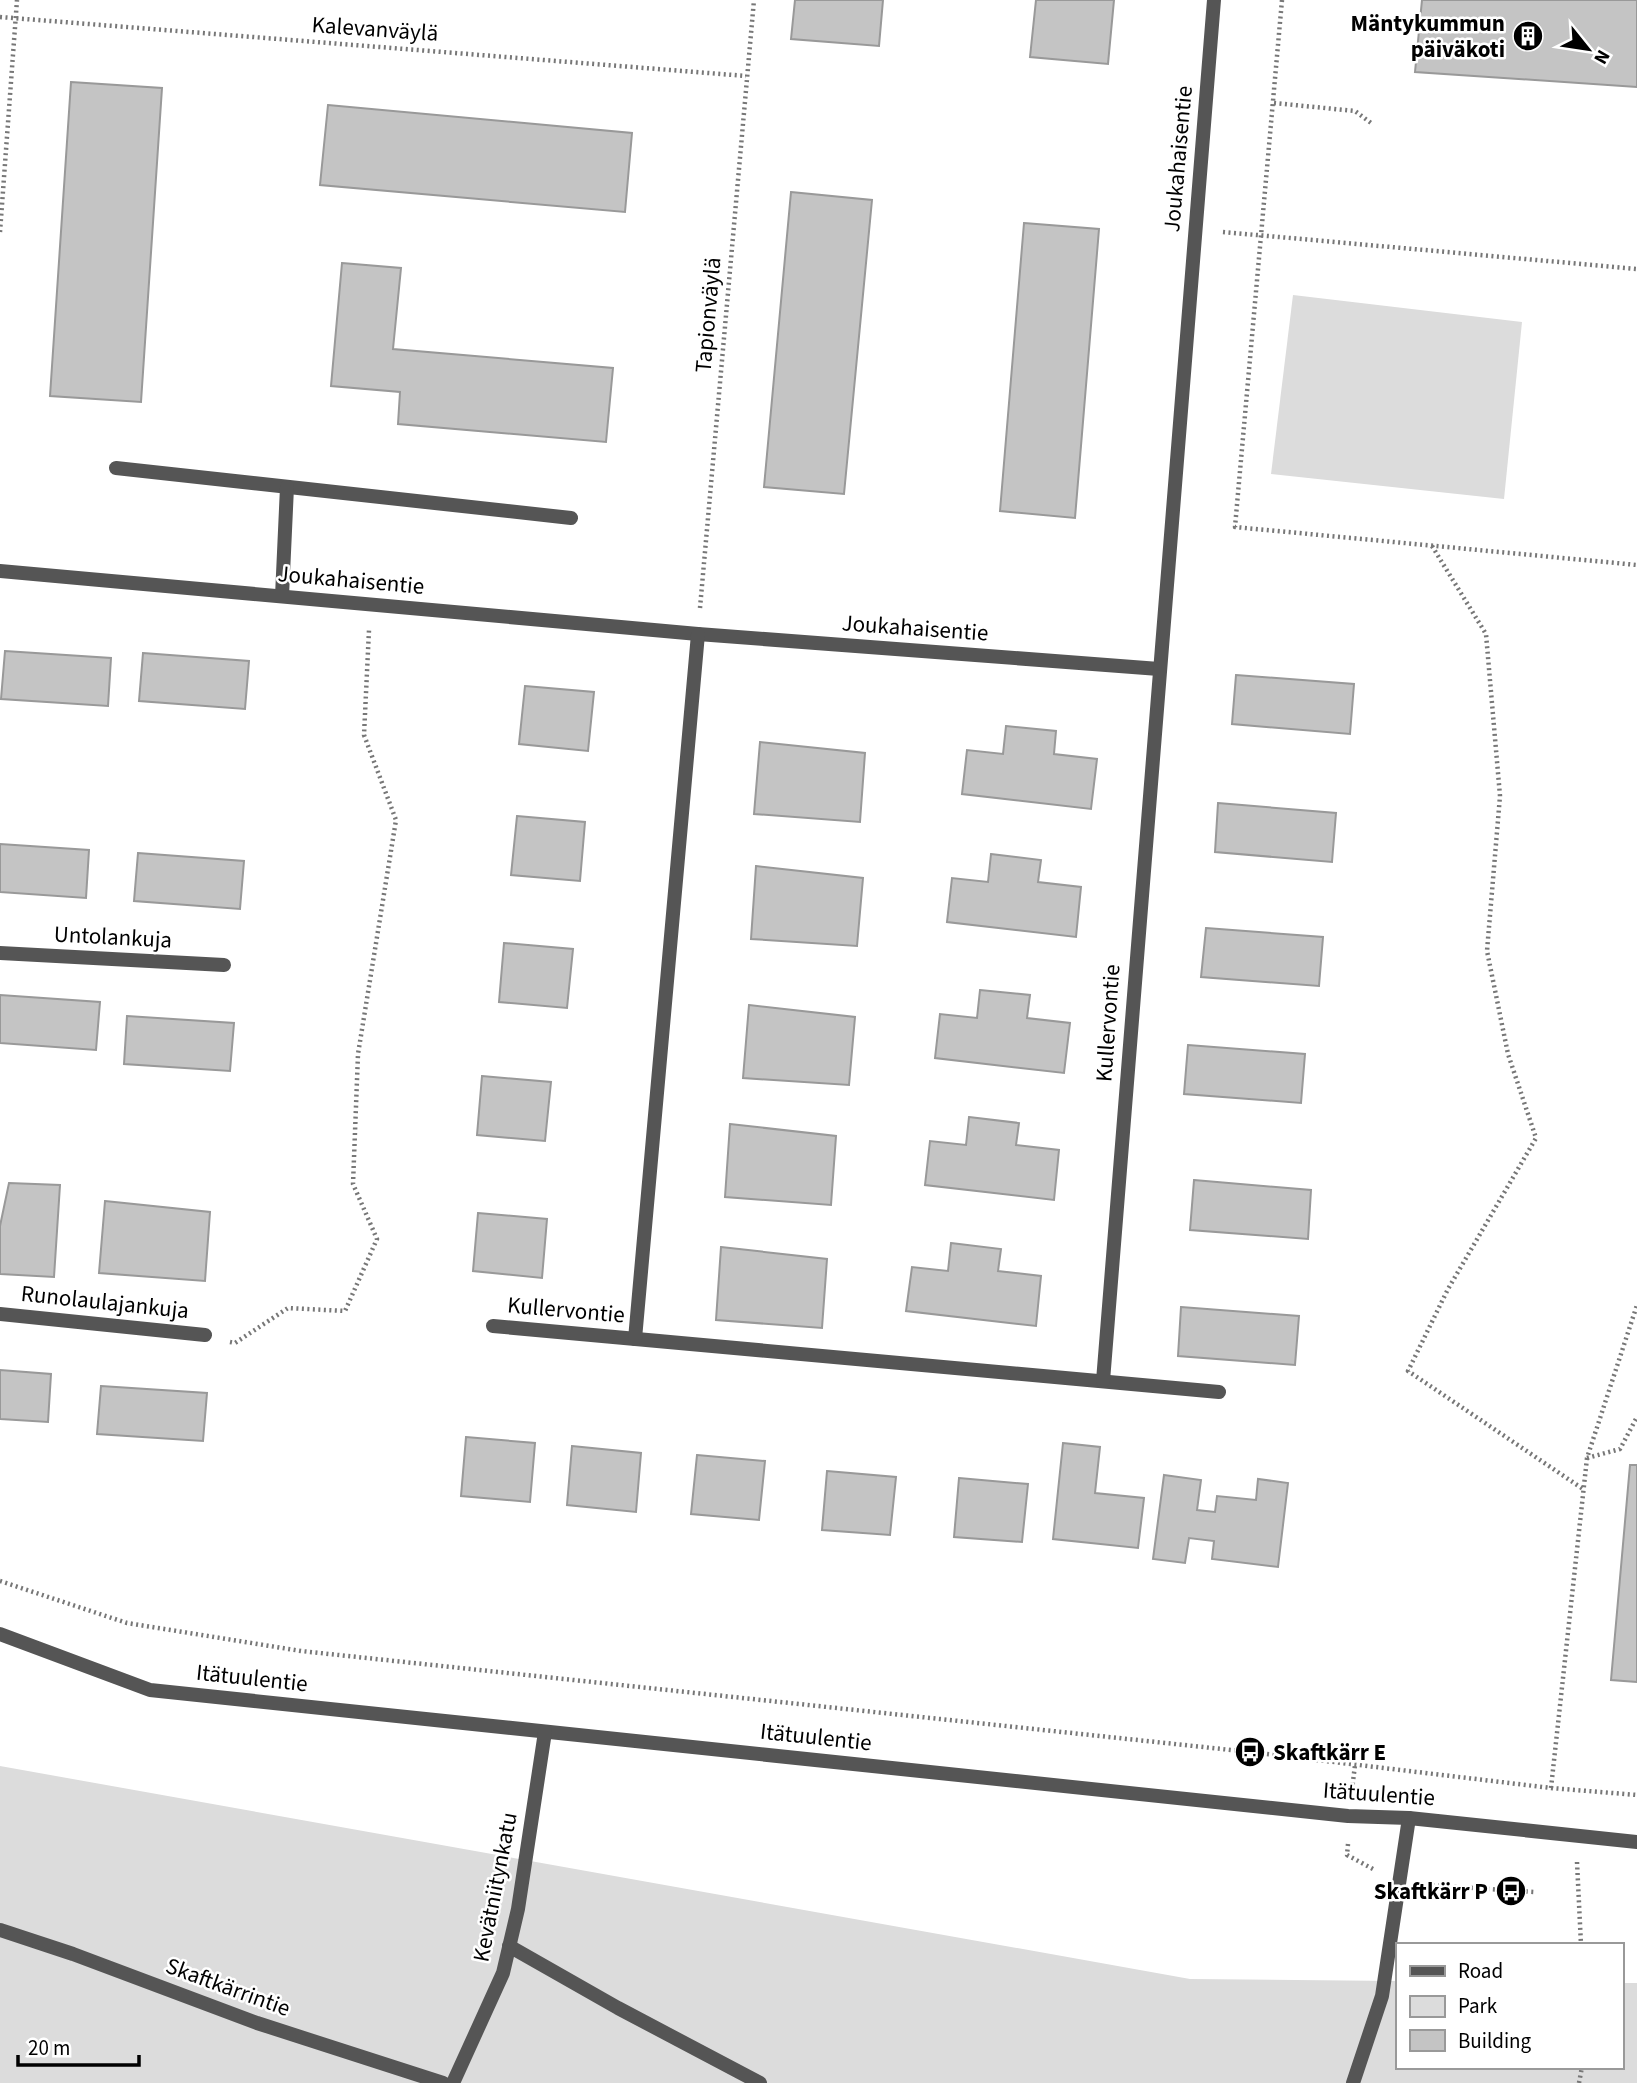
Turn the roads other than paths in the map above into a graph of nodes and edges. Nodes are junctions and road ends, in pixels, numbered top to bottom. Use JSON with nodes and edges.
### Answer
{"nodes":[{"id":1,"x":1214,"y":0,"type":"edge"},
{"id":2,"x":117,"y":468,"type":"dead end"},
{"id":3,"x":287,"y":487,"type":"junction"},
{"id":4,"x":571,"y":518,"type":"dead end"},
{"id":5,"x":0,"y":571,"type":"edge"},
{"id":6,"x":282,"y":596,"type":"junction"},
{"id":7,"x":698,"y":634,"type":"junction"},
{"id":8,"x":1159,"y":669,"type":"junction"},
{"id":9,"x":0,"y":953,"type":"edge"},
{"id":10,"x":224,"y":965,"type":"dead end"},
{"id":11,"x":0,"y":1314,"type":"edge"},
{"id":12,"x":493,"y":1326,"type":"dead end"},
{"id":13,"x":205,"y":1335,"type":"road end"},
{"id":14,"x":635,"y":1339,"type":"junction"},
{"id":15,"x":1103,"y":1381,"type":"junction"},
{"id":16,"x":1219,"y":1392,"type":"dead end"},
{"id":17,"x":0,"y":1634,"type":"edge"},
{"id":18,"x":545,"y":1732,"type":"junction"},
{"id":19,"x":1409,"y":1818,"type":"junction"},
{"id":20,"x":1637,"y":1842,"type":"edge"},
{"id":21,"x":0,"y":1930,"type":"edge"},
{"id":22,"x":509,"y":1946,"type":"junction"},
{"id":23,"x":443,"y":2083,"type":"edge"},
{"id":24,"x":453,"y":2083,"type":"edge"},
{"id":25,"x":760,"y":2083,"type":"edge"},
{"id":26,"x":1353,"y":2083,"type":"edge"}],
"edges":[{"from":1,"to":8,"type":"street","name":"Joukahaisentie"},
{"from":2,"to":3,"type":"street"},
{"from":3,"to":4,"type":"street"},
{"from":3,"to":6,"type":"street"},
{"from":5,"to":6,"type":"street","name":"Joukahaisentie"},
{"from":6,"to":7,"type":"street","name":"Joukahaisentie"},
{"from":7,"to":8,"type":"street","name":"Joukahaisentie"},
{"from":7,"to":14,"type":"street","name":"Kullervontie"},
{"from":8,"to":15,"type":"street","name":"Kullervontie"},
{"from":9,"to":10,"type":"street","name":"Untolankuja"},
{"from":11,"to":13,"type":"street","name":"Runolaulajankuja"},
{"from":12,"to":14,"type":"street","name":"Kullervontie"},
{"from":14,"to":15,"type":"street","name":"Kullervontie"},
{"from":15,"to":16,"type":"street","name":"Kullervontie"},
{"from":17,"to":18,"type":"street","name":"Itätuulentie"},
{"from":18,"to":19,"type":"street","name":"Itätuulentie"},
{"from":18,"to":22,"type":"street","name":"Kevätniitynkatu"},
{"from":19,"to":20,"type":"street","name":"Itätuulentie"},
{"from":19,"to":26,"type":"street"},
{"from":21,"to":23,"type":"street","name":"Skaftkärrintie"},
{"from":22,"to":24,"type":"street","name":"Kevätniitynkatu"},
{"from":22,"to":25,"type":"street"}]}
